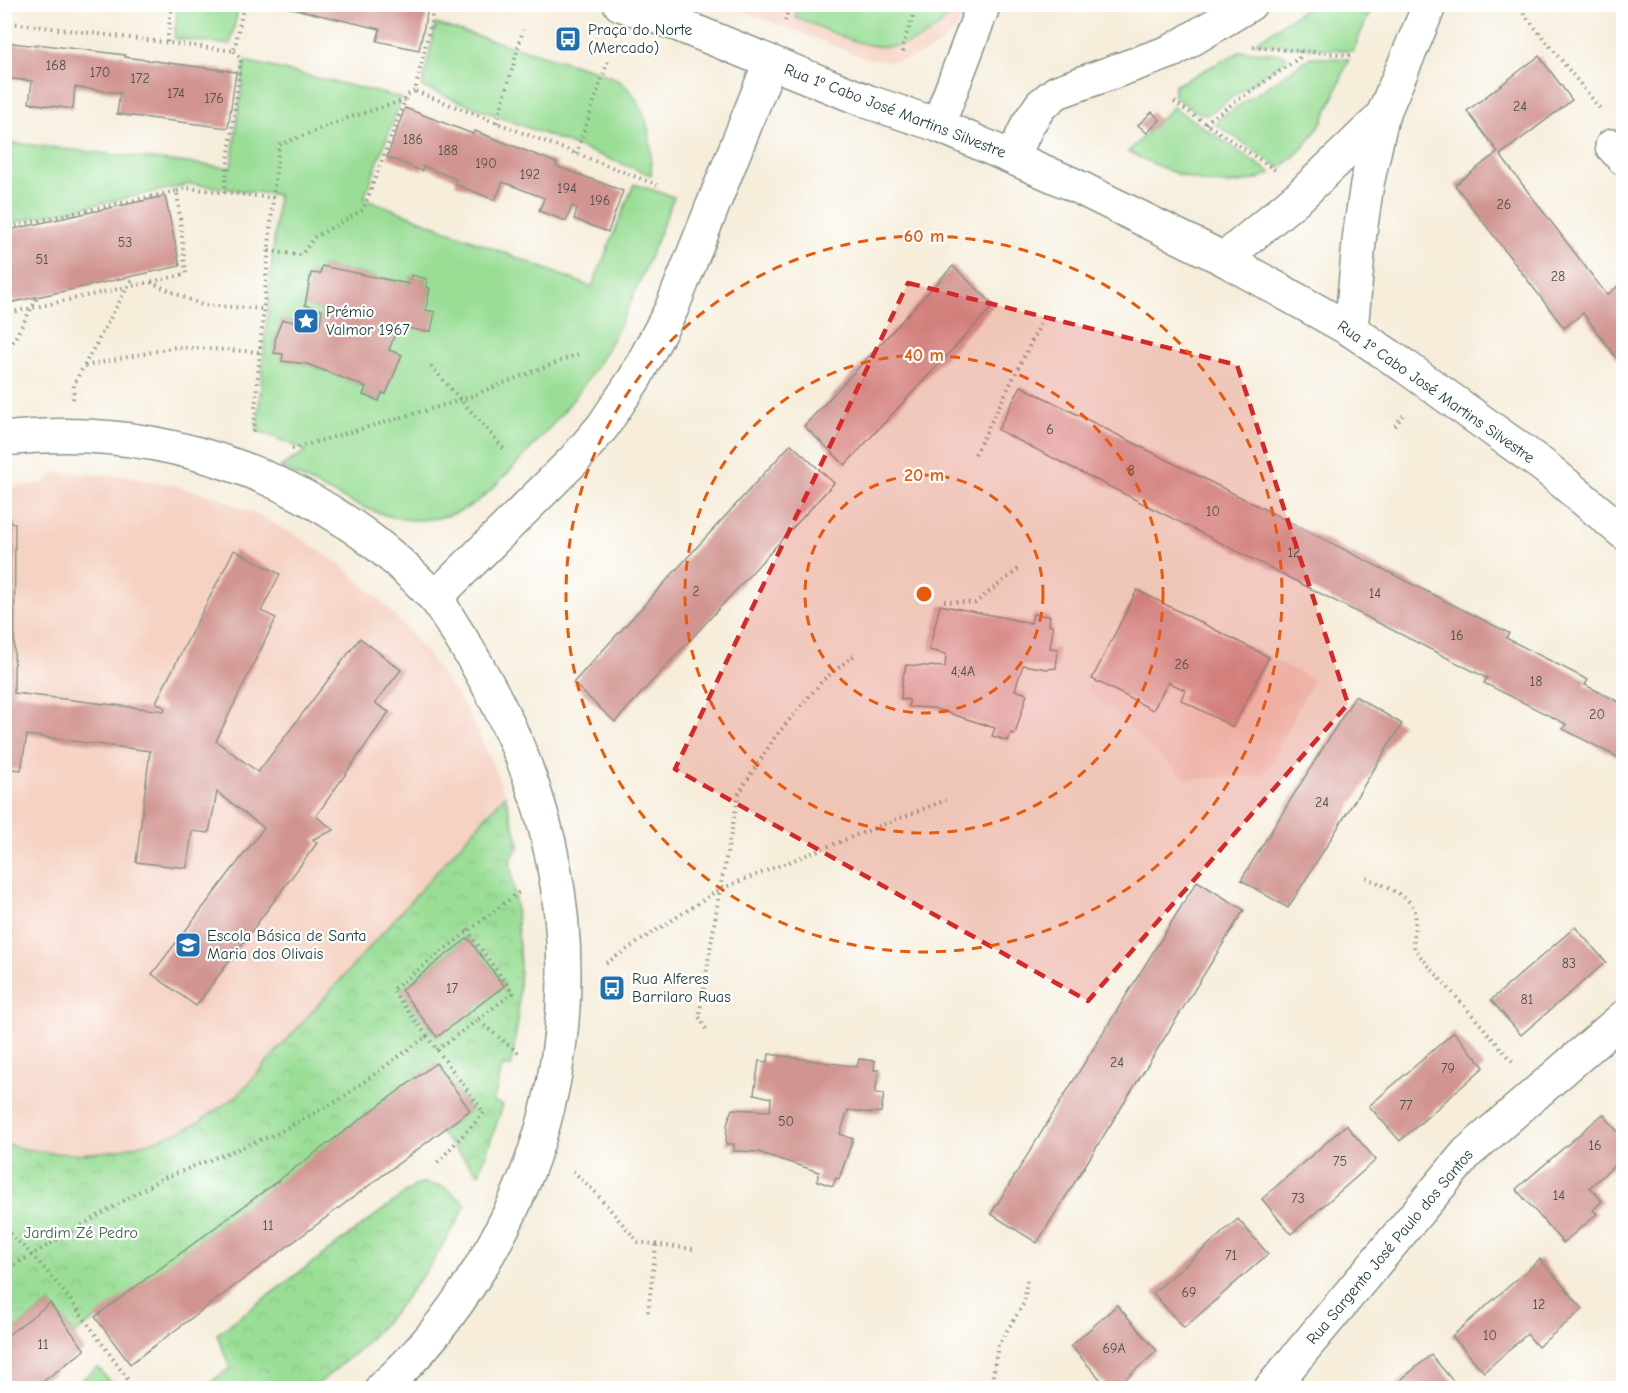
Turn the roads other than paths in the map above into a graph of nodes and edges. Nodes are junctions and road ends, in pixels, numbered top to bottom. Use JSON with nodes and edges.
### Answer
{"nodes":[{"id":1,"x":620,"y":4,"type":"edge"},
{"id":2,"x":984,"y":4,"type":"edge"},
{"id":3,"x":1250,"y":4,"type":"edge"},
{"id":4,"x":1430,"y":4,"type":"edge"},
{"id":5,"x":770,"y":63,"type":"junction"},
{"id":6,"x":1382,"y":117,"type":"junction"},
{"id":7,"x":938,"y":125,"type":"junction"},
{"id":8,"x":1013,"y":157,"type":"junction"},
{"id":9,"x":1224,"y":259,"type":"junction"},
{"id":10,"x":1351,"y":330,"type":"junction"},
{"id":11,"x":4,"y":439,"type":"edge"},
{"id":12,"x":1623,"y":534,"type":"edge"},
{"id":13,"x":435,"y":598,"type":"junction"},
{"id":14,"x":1623,"y":1017,"type":"edge"},
{"id":15,"x":382,"y":1389,"type":"edge"},
{"id":16,"x":1271,"y":1389,"type":"edge"}],
"edges":[{"from":1,"to":5,"type":"street"},
{"from":2,"to":7,"type":"street"},
{"from":3,"to":8,"type":"street"},
{"from":4,"to":6,"type":"street"},
{"from":5,"to":7,"type":"street","name":"Rua 1º Cabo José Martins Silvestre"},
{"from":5,"to":13,"type":"street","name":"Rua 1º Cabo José Martins Silvestre"},
{"from":6,"to":9,"type":"street"},
{"from":6,"to":10,"type":"street"},
{"from":7,"to":8,"type":"street","name":"Rua 1º Cabo José Martins Silvestre"},
{"from":8,"to":9,"type":"street","name":"Rua 1º Cabo José Martins Silvestre"},
{"from":9,"to":10,"type":"street","name":"Rua 1º Cabo José Martins Silvestre"},
{"from":10,"to":12,"type":"street","name":"Rua 1º Cabo José Martins Silvestre"},
{"from":11,"to":13,"type":"street"},
{"from":13,"to":15,"type":"street"},
{"from":14,"to":16,"type":"street","name":"Rua Sargento José Paulo dos Santos"}]}
